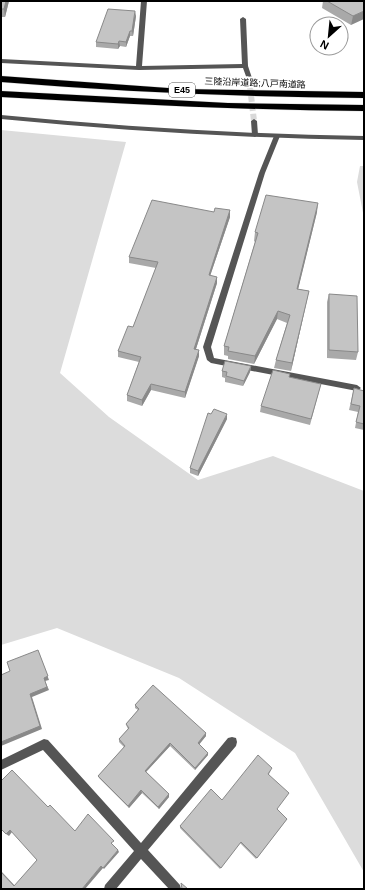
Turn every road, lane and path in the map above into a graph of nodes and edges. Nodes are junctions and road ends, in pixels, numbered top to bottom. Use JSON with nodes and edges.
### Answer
{"nodes":[{"id":1,"x":144,"y":1,"type":"edge"},
{"id":2,"x":243,"y":19,"type":"dead end"},
{"id":3,"x":1,"y":61,"type":"edge"},
{"id":4,"x":245,"y":66,"type":"junction"},
{"id":5,"x":139,"y":68,"type":"junction"},
{"id":6,"x":249,"y":78,"type":"tunnel mouth"},
{"id":7,"x":1,"y":79,"type":"edge"},
{"id":8,"x":1,"y":94,"type":"edge"},
{"id":9,"x":364,"y":96,"type":"edge"},
{"id":10,"x":364,"y":108,"type":"edge"},
{"id":11,"x":1,"y":117,"type":"edge"},
{"id":12,"x":254,"y":121,"type":"tunnel mouth"},
{"id":13,"x":255,"y":135,"type":"junction"},
{"id":14,"x":277,"y":136,"type":"junction"},
{"id":15,"x":364,"y":138,"type":"edge"},
{"id":16,"x":357,"y":388,"type":"edge"},
{"id":17,"x":232,"y":742,"type":"dead end"},
{"id":18,"x":1,"y":765,"type":"edge"},
{"id":19,"x":141,"y":851,"type":"junction"},
{"id":20,"x":109,"y":889,"type":"edge"},
{"id":21,"x":176,"y":889,"type":"edge"}],
"edges":[{"from":1,"to":5,"type":"street"},
{"from":2,"to":4,"type":"street"},
{"from":3,"to":5,"type":"street"},
{"from":4,"to":5,"type":"street"},
{"from":4,"to":6,"type":"street"},
{"from":7,"to":9,"type":"highway","name":"三陸沿岸道路;八戸南道路","number":"E45"},
{"from":8,"to":10,"type":"highway","number":"E45"},
{"from":11,"to":13,"type":"street"},
{"from":12,"to":13,"type":"street"},
{"from":13,"to":14,"type":"street"},
{"from":14,"to":15,"type":"street"},
{"from":14,"to":16,"type":"street"},
{"from":17,"to":19,"type":"street"},
{"from":18,"to":19,"type":"street"},
{"from":19,"to":20,"type":"street"},
{"from":19,"to":21,"type":"street"}]}
